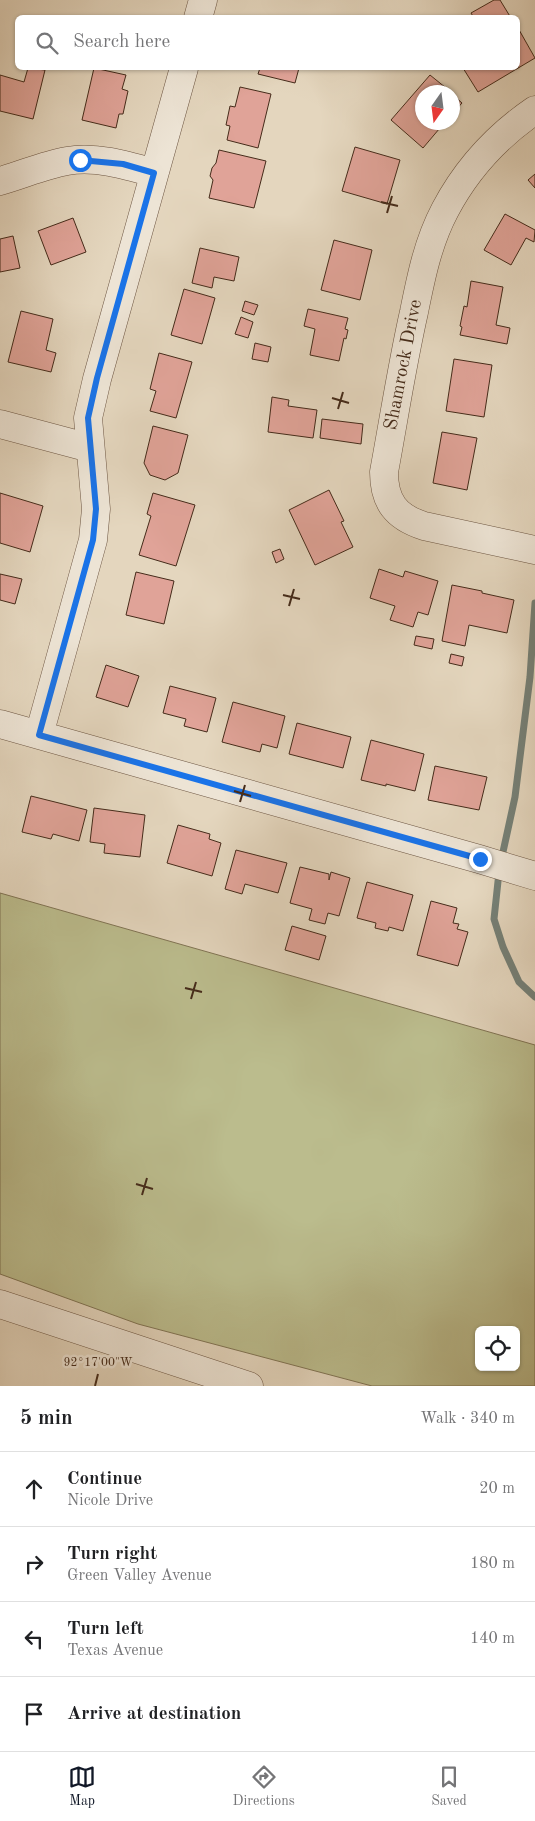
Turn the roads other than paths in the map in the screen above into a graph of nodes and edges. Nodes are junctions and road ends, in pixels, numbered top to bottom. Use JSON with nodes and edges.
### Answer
{"nodes":[{"id":1,"x":204,"y":0,"type":"edge"},
{"id":2,"x":199,"y":15,"type":"edge"},
{"id":3,"x":183,"y":70,"type":"edge"},
{"id":4,"x":535,"y":110,"type":"edge"},
{"id":5,"x":154,"y":173,"type":"junction"},
{"id":6,"x":0,"y":182,"type":"edge"},
{"id":7,"x":0,"y":424,"type":"edge"},
{"id":8,"x":90,"y":448,"type":"junction"},
{"id":9,"x":534,"y":550,"type":"edge"},
{"id":10,"x":0,"y":724,"type":"edge"},
{"id":11,"x":39,"y":735,"type":"junction"},
{"id":12,"x":535,"y":876,"type":"edge"},
{"id":13,"x":0,"y":1304,"type":"edge"},
{"id":14,"x":249,"y":1386,"type":"edge"}],
"edges":[{"from":1,"to":2,"type":"street"},
{"from":3,"to":5,"type":"street"},
{"from":4,"to":9,"type":"street","name":"Shamrock Drive"},
{"from":5,"to":6,"type":"street"},
{"from":5,"to":8,"type":"street"},
{"from":7,"to":8,"type":"street"},
{"from":8,"to":11,"type":"street"},
{"from":10,"to":11,"type":"street"},
{"from":11,"to":12,"type":"street"},
{"from":13,"to":14,"type":"street"}]}
